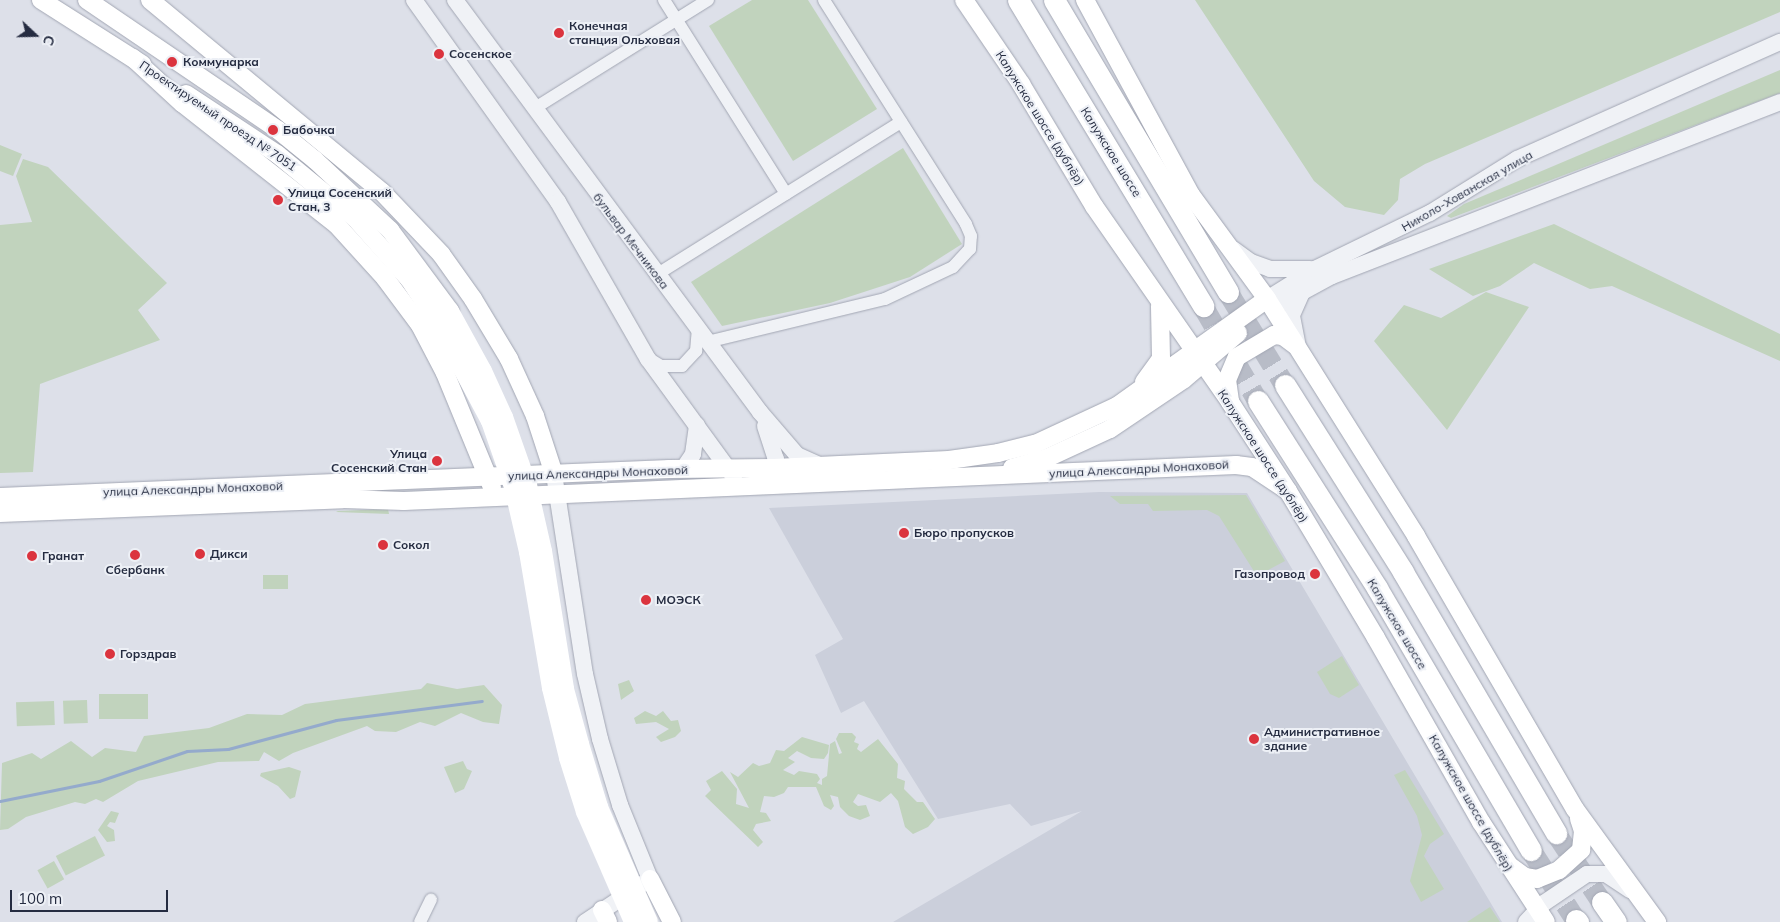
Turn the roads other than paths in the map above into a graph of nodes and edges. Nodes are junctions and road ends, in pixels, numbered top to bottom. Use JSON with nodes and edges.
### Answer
{"nodes":[{"id":1,"x":41,"y":0,"type":"edge"},
{"id":2,"x":87,"y":0,"type":"edge"},
{"id":3,"x":150,"y":0,"type":"edge"},
{"id":4,"x":414,"y":0,"type":"edge"},
{"id":5,"x":455,"y":0,"type":"edge"},
{"id":6,"x":664,"y":0,"type":"edge"},
{"id":7,"x":708,"y":0,"type":"edge"},
{"id":8,"x":824,"y":0,"type":"edge"},
{"id":9,"x":964,"y":0,"type":"edge"},
{"id":10,"x":1018,"y":0,"type":"edge"},
{"id":11,"x":1054,"y":0,"type":"edge"},
{"id":12,"x":1085,"y":0,"type":"edge"},
{"id":13,"x":101,"y":6,"type":"edge"},
{"id":14,"x":676,"y":19,"type":"junction"},
{"id":15,"x":1780,"y":42,"type":"edge"},
{"id":16,"x":133,"y":58,"type":"junction"},
{"id":17,"x":1780,"y":102,"type":"edge"},
{"id":18,"x":535,"y":108,"type":"junction"},
{"id":19,"x":901,"y":122,"type":"junction"},
{"id":20,"x":786,"y":194,"type":"junction"},
{"id":21,"x":1221,"y":240,"type":"junction"},
{"id":22,"x":1315,"y":269,"type":"junction"},
{"id":23,"x":656,"y":275,"type":"junction"},
{"id":24,"x":1303,"y":290,"type":"junction"},
{"id":25,"x":1228,"y":292,"type":"tunnel mouth"},
{"id":26,"x":1270,"y":304,"type":"junction"},
{"id":27,"x":1160,"y":306,"type":"junction"},
{"id":28,"x":1203,"y":306,"type":"tunnel mouth"},
{"id":29,"x":443,"y":315,"type":"junction"},
{"id":30,"x":703,"y":335,"type":"junction"},
{"id":31,"x":1298,"y":347,"type":"junction"},
{"id":32,"x":1198,"y":358,"type":"junction"},
{"id":33,"x":648,"y":359,"type":"junction"},
{"id":34,"x":1179,"y":373,"type":"junction"},
{"id":35,"x":1285,"y":384,"type":"tunnel mouth"},
{"id":36,"x":1132,"y":396,"type":"junction"},
{"id":37,"x":1258,"y":401,"type":"tunnel mouth"},
{"id":38,"x":1230,"y":402,"type":"junction"},
{"id":39,"x":760,"y":412,"type":"junction"},
{"id":40,"x":697,"y":425,"type":"junction"},
{"id":41,"x":822,"y":466,"type":"junction"},
{"id":42,"x":774,"y":468,"type":"junction"},
{"id":43,"x":683,"y":469,"type":"junction"},
{"id":44,"x":728,"y":469,"type":"junction"},
{"id":45,"x":554,"y":474,"type":"junction"},
{"id":46,"x":983,"y":474,"type":"junction"},
{"id":47,"x":488,"y":477,"type":"junction"},
{"id":48,"x":749,"y":486,"type":"junction"},
{"id":49,"x":1288,"y":491,"type":"junction"},
{"id":50,"x":558,"y":495,"type":"junction"},
{"id":51,"x":0,"y":497,"type":"edge"},
{"id":52,"x":495,"y":497,"type":"junction"},
{"id":53,"x":0,"y":513,"type":"edge"},
{"id":54,"x":1575,"y":809,"type":"junction"},
{"id":55,"x":1556,"y":833,"type":"tunnel mouth"},
{"id":56,"x":1531,"y":850,"type":"tunnel mouth"},
{"id":57,"x":1505,"y":860,"type":"junction"},
{"id":58,"x":650,"y":879,"type":"junction"},
{"id":59,"x":1637,"y":896,"type":"junction"},
{"id":60,"x":431,"y":899,"type":"dead end"},
{"id":61,"x":1602,"y":902,"type":"tunnel mouth"},
{"id":62,"x":605,"y":916,"type":"edge"},
{"id":63,"x":1536,"y":918,"type":"edge"},
{"id":64,"x":420,"y":922,"type":"edge"},
{"id":65,"x":585,"y":922,"type":"edge"},
{"id":66,"x":633,"y":922,"type":"edge"},
{"id":67,"x":649,"y":922,"type":"edge"},
{"id":68,"x":672,"y":922,"type":"edge"},
{"id":69,"x":1616,"y":922,"type":"edge"},
{"id":70,"x":1657,"y":922,"type":"edge"}],
"edges":[{"from":1,"to":16,"type":"main road","name":"Проектируемый проезд № 7051"},
{"from":2,"to":13,"type":"main road","name":"Проектируемый проезд № 7051"},
{"from":3,"to":45,"type":"main road"},
{"from":4,"to":33,"type":"street"},
{"from":5,"to":18,"type":"street","name":"бульвар Мечникова"},
{"from":6,"to":14,"type":"street"},
{"from":7,"to":14,"type":"street"},
{"from":8,"to":19,"type":"street"},
{"from":9,"to":27,"type":"main road","name":"Калужское шоссе (дублёр)"},
{"from":10,"to":28,"type":"highway","name":"Калужское шоссе"},
{"from":11,"to":25,"type":"highway"},
{"from":12,"to":21,"type":"main road"},
{"from":13,"to":29,"type":"main road","name":"Проектируемый проезд № 7051"},
{"from":14,"to":18,"type":"street"},
{"from":14,"to":20,"type":"street"},
{"from":15,"to":22,"type":"street","name":"Николо-Хованская улица"},
{"from":16,"to":29,"type":"main road","name":"Проектируемый проезд № 7051"},
{"from":16,"to":47,"type":"main road"},
{"from":17,"to":24,"type":"street","name":"Николо-Хованская улица"},
{"from":18,"to":23,"type":"street","name":"бульвар Мечникова"},
{"from":19,"to":20,"type":"street"},
{"from":19,"to":30,"type":"street"},
{"from":20,"to":23,"type":"street"},
{"from":21,"to":22,"type":"street"},
{"from":21,"to":26,"type":"main road"},
{"from":22,"to":26,"type":"street","name":"Николо-Хованская улица"},
{"from":23,"to":30,"type":"street","name":"бульвар Мечникова"},
{"from":24,"to":26,"type":"street","name":"Николо-Хованская улица"},
{"from":24,"to":31,"type":"street"},
{"from":26,"to":31,"type":"main road"},
{"from":26,"to":32,"type":"main road"},
{"from":27,"to":32,"type":"main road","name":"Калужское шоссе (дублёр)"},
{"from":27,"to":36,"type":"main road"},
{"from":29,"to":66,"type":"main road","bridge":true},
{"from":29,"to":67,"type":"main road","bridge":true},
{"from":30,"to":33,"type":"street"},
{"from":30,"to":39,"type":"street","name":"бульвар Мечникова"},
{"from":31,"to":38,"type":"main road"},
{"from":31,"to":54,"type":"main road"},
{"from":32,"to":34,"type":"main road"},
{"from":32,"to":38,"type":"main road","name":"Калужское шоссе (дублёр)"},
{"from":33,"to":40,"type":"street"},
{"from":34,"to":36,"type":"main road","name":"улица Александры Монаховой"},
{"from":34,"to":46,"type":"main road","name":"улица Александры Монаховой"},
{"from":35,"to":55,"type":"highway"},
{"from":36,"to":41,"type":"main road","name":"улица Александры Монаховой"},
{"from":37,"to":56,"type":"highway","name":"Калужское шоссе"},
{"from":38,"to":49,"type":"main road","name":"Калужское шоссе (дублёр)"},
{"from":39,"to":41,"type":"street","name":"бульвар Мечникова"},
{"from":39,"to":42,"type":"street"},
{"from":40,"to":43,"type":"street"},
{"from":40,"to":44,"type":"street"},
{"from":41,"to":42,"type":"main road","name":"улица Александры Монаховой"},
{"from":42,"to":44,"type":"main road","name":"улица Александры Монаховой"},
{"from":42,"to":48,"type":"street"},
{"from":43,"to":44,"type":"main road","name":"улица Александры Монаховой"},
{"from":43,"to":45,"type":"main road","name":"улица Александры Монаховой"},
{"from":44,"to":48,"type":"street"},
{"from":45,"to":47,"type":"main road","name":"улица Александры Монаховой"},
{"from":45,"to":50,"type":"street"},
{"from":46,"to":48,"type":"main road","name":"улица Александры Монаховой"},
{"from":46,"to":49,"type":"main road","name":"улица Александры Монаховой"},
{"from":47,"to":51,"type":"main road","name":"улица Александры Монаховой"},
{"from":47,"to":52,"type":"main road"},
{"from":48,"to":50,"type":"main road","name":"улица Александры Монаховой"},
{"from":49,"to":57,"type":"main road","name":"Калужское шоссе (дублёр)"},
{"from":50,"to":52,"type":"main road","name":"улица Александры Монаховой"},
{"from":50,"to":58,"type":"street"},
{"from":52,"to":53,"type":"main road","name":"улица Александры Монаховой"},
{"from":54,"to":57,"type":"main road"},
{"from":54,"to":59,"type":"main road"},
{"from":57,"to":63,"type":"main road","name":"Калужское шоссе (дублёр)"},
{"from":58,"to":62,"type":"street"},
{"from":58,"to":68,"type":"main road"},
{"from":59,"to":63,"type":"street"},
{"from":59,"to":70,"type":"main road"},
{"from":60,"to":64,"type":"street"},
{"from":61,"to":69,"type":"highway"},
{"from":62,"to":65,"type":"street"}]}
